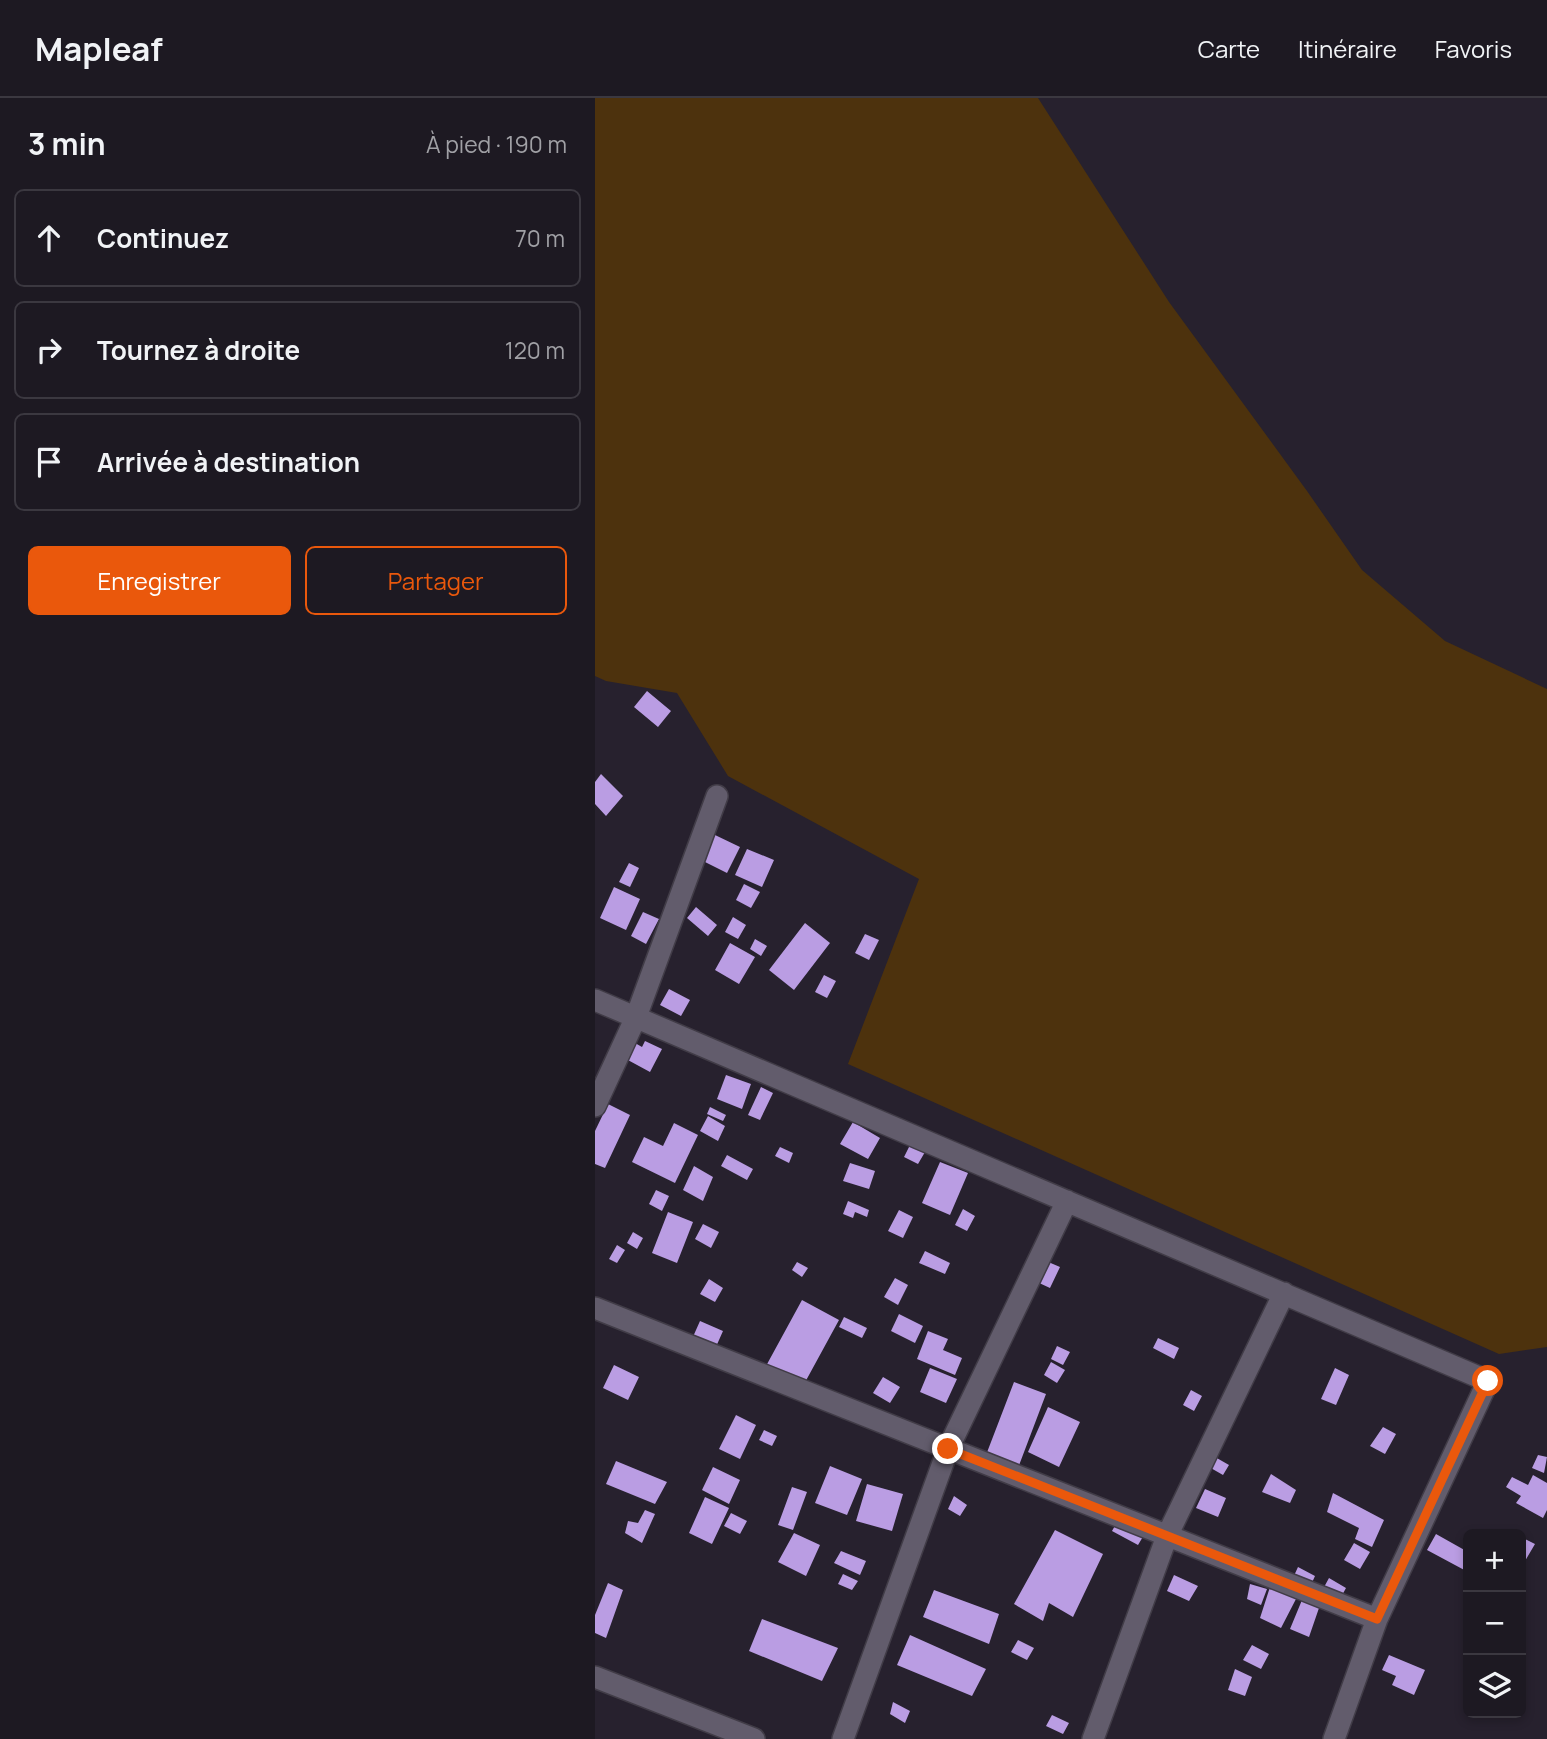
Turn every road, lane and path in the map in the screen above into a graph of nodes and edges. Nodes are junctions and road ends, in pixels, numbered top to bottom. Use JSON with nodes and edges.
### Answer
{"nodes":[{"id":1,"x":717,"y":796,"type":"dead end"},
{"id":2,"x":595,"y":1000,"type":"edge"},
{"id":3,"x":636,"y":1017,"type":"junction"},
{"id":4,"x":595,"y":1106,"type":"edge"},
{"id":5,"x":1067,"y":1201,"type":"junction"},
{"id":6,"x":1285,"y":1293,"type":"junction"},
{"id":7,"x":595,"y":1308,"type":"edge"},
{"id":8,"x":948,"y":1449,"type":"junction"},
{"id":9,"x":1167,"y":1536,"type":"junction"},
{"id":10,"x":1377,"y":1619,"type":"junction"},
{"id":11,"x":595,"y":1677,"type":"edge"},
{"id":12,"x":754,"y":1739,"type":"edge"},
{"id":13,"x":843,"y":1739,"type":"edge"},
{"id":14,"x":1093,"y":1739,"type":"edge"},
{"id":15,"x":1334,"y":1739,"type":"edge"}],
"edges":[{"from":1,"to":3,"type":"street"},
{"from":2,"to":3,"type":"street"},
{"from":3,"to":4,"type":"street"},
{"from":3,"to":5,"type":"street"},
{"from":5,"to":6,"type":"street"},
{"from":5,"to":8,"type":"street"},
{"from":6,"to":9,"type":"street"},
{"from":6,"to":10,"type":"street"},
{"from":7,"to":8,"type":"street"},
{"from":8,"to":9,"type":"street"},
{"from":8,"to":13,"type":"street"},
{"from":9,"to":10,"type":"street"},
{"from":9,"to":14,"type":"street"},
{"from":10,"to":15,"type":"street"},
{"from":11,"to":12,"type":"street"}]}
